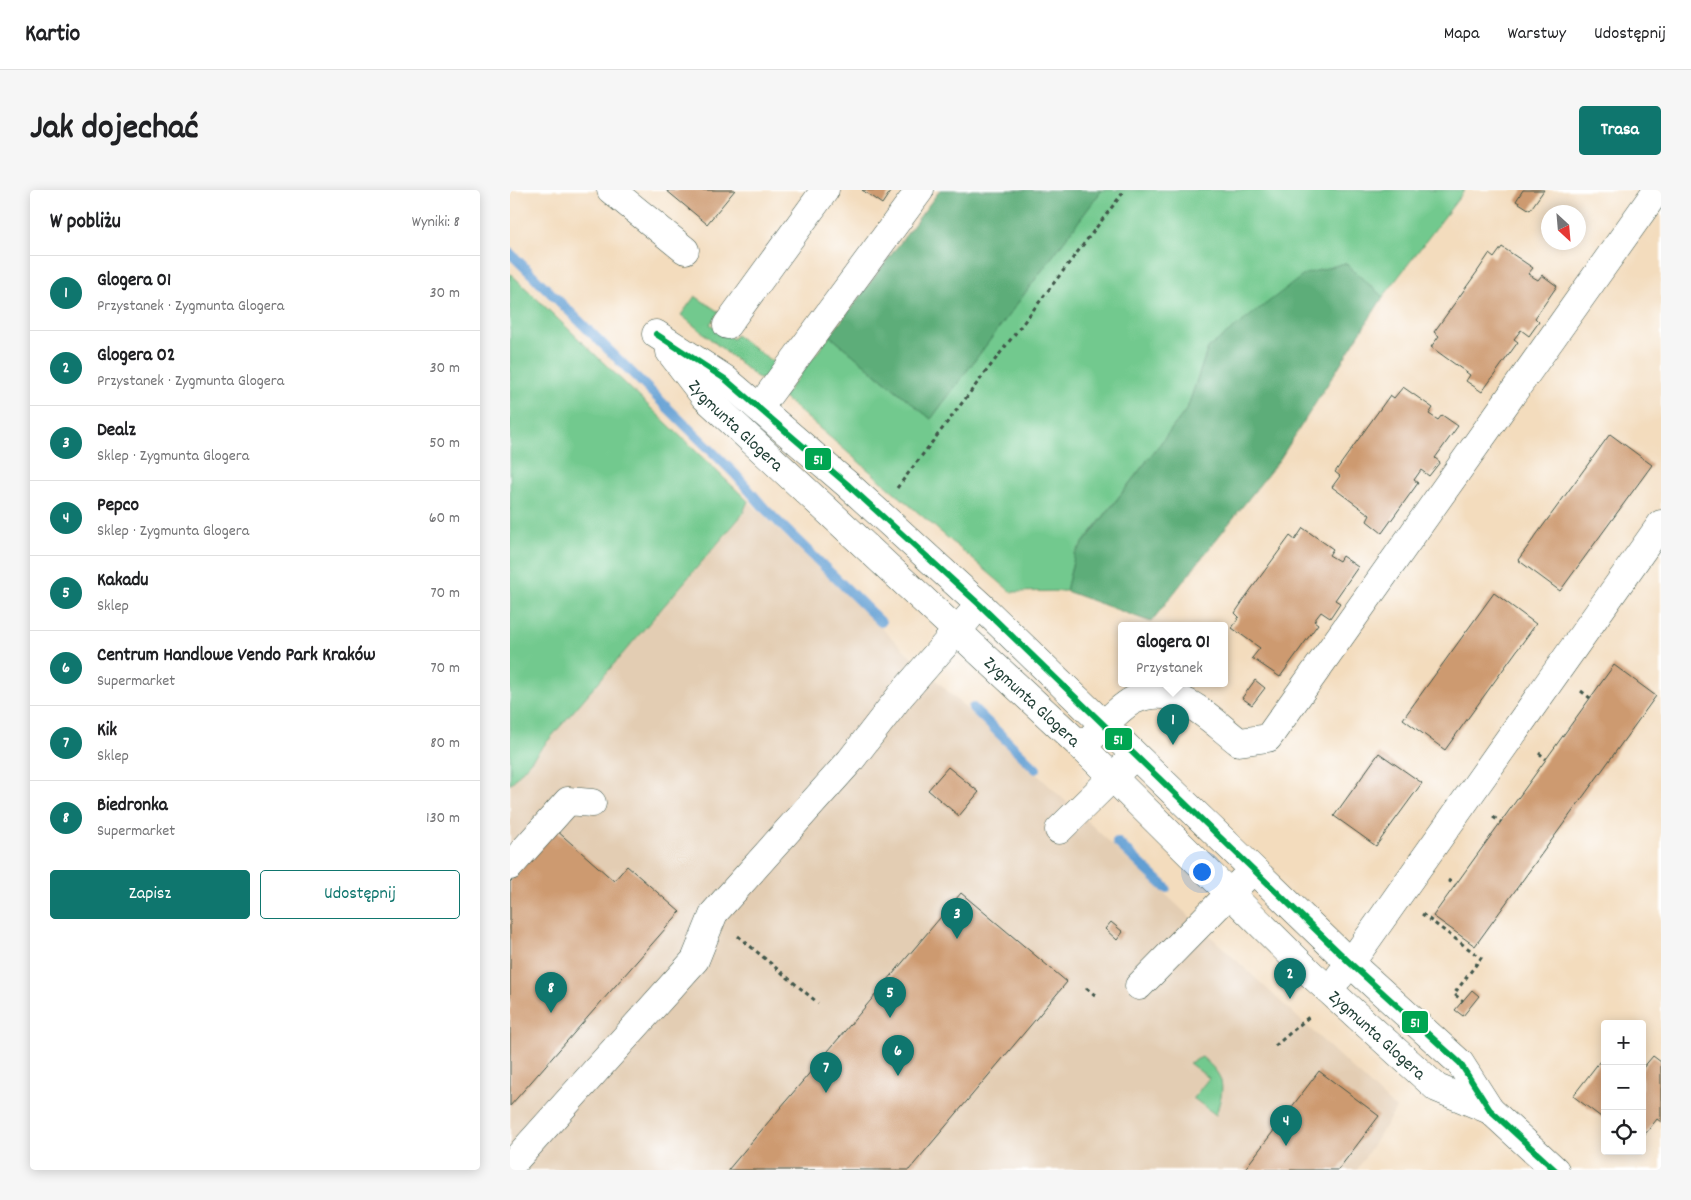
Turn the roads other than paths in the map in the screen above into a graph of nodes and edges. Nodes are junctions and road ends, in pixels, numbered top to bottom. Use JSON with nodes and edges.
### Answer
{"nodes":[{"id":1,"x":611,"y":190,"type":"edge"},
{"id":2,"x":825,"y":190,"type":"edge"},
{"id":3,"x":920,"y":190,"type":"edge"},
{"id":4,"x":1657,"y":190,"type":"edge"},
{"id":5,"x":685,"y":250,"type":"dead end"},
{"id":6,"x":727,"y":325,"type":"dead end"},
{"id":7,"x":759,"y":408,"type":"junction"},
{"id":8,"x":1661,"y":524,"type":"edge"},
{"id":9,"x":980,"y":605,"type":"junction"},
{"id":10,"x":956,"y":630,"type":"junction"},
{"id":11,"x":1104,"y":726,"type":"junction"},
{"id":12,"x":1082,"y":747,"type":"junction"},
{"id":13,"x":1135,"y":755,"type":"junction"},
{"id":14,"x":1112,"y":777,"type":"junction"},
{"id":15,"x":592,"y":803,"type":"dead end"},
{"id":16,"x":1059,"y":830,"type":"dead end"},
{"id":17,"x":510,"y":866,"type":"edge"},
{"id":18,"x":1253,"y":870,"type":"junction"},
{"id":19,"x":1230,"y":893,"type":"junction"},
{"id":20,"x":1350,"y":963,"type":"junction"},
{"id":21,"x":1139,"y":986,"type":"dead end"},
{"id":22,"x":1328,"y":990,"type":"junction"},
{"id":23,"x":1490,"y":1110,"type":"junction"},
{"id":24,"x":510,"y":1166,"type":"edge"},
{"id":25,"x":1555,"y":1170,"type":"edge"}],
"edges":[{"from":1,"to":5,"type":"street"},
{"from":2,"to":6,"type":"street"},
{"from":3,"to":7,"type":"street"},
{"from":4,"to":11,"type":"street"},
{"from":7,"to":9,"type":"street","name":"Zygmunta Glogera"},
{"from":7,"to":10,"type":"street","name":"Zygmunta Glogera"},
{"from":8,"to":20,"type":"street"},
{"from":9,"to":10,"type":"street"},
{"from":9,"to":11,"type":"street","name":"Zygmunta Glogera"},
{"from":10,"to":12,"type":"street","name":"Zygmunta Glogera"},
{"from":10,"to":24,"type":"street"},
{"from":11,"to":12,"type":"street"},
{"from":11,"to":13,"type":"street","name":"Zygmunta Glogera"},
{"from":12,"to":14,"type":"street","name":"Zygmunta Glogera"},
{"from":13,"to":14,"type":"street"},
{"from":13,"to":18,"type":"street","name":"Zygmunta Glogera"},
{"from":14,"to":16,"type":"street"},
{"from":14,"to":19,"type":"street","name":"Zygmunta Glogera"},
{"from":15,"to":17,"type":"street"},
{"from":18,"to":19,"type":"street"},
{"from":18,"to":20,"type":"street","name":"Zygmunta Glogera"},
{"from":19,"to":21,"type":"street"},
{"from":19,"to":22,"type":"street","name":"Zygmunta Glogera"},
{"from":20,"to":22,"type":"street"},
{"from":20,"to":23,"type":"street","name":"Zygmunta Glogera"},
{"from":22,"to":23,"type":"street","name":"Zygmunta Glogera"},
{"from":23,"to":25,"type":"street","name":"Zygmunta Glogera"}]}
